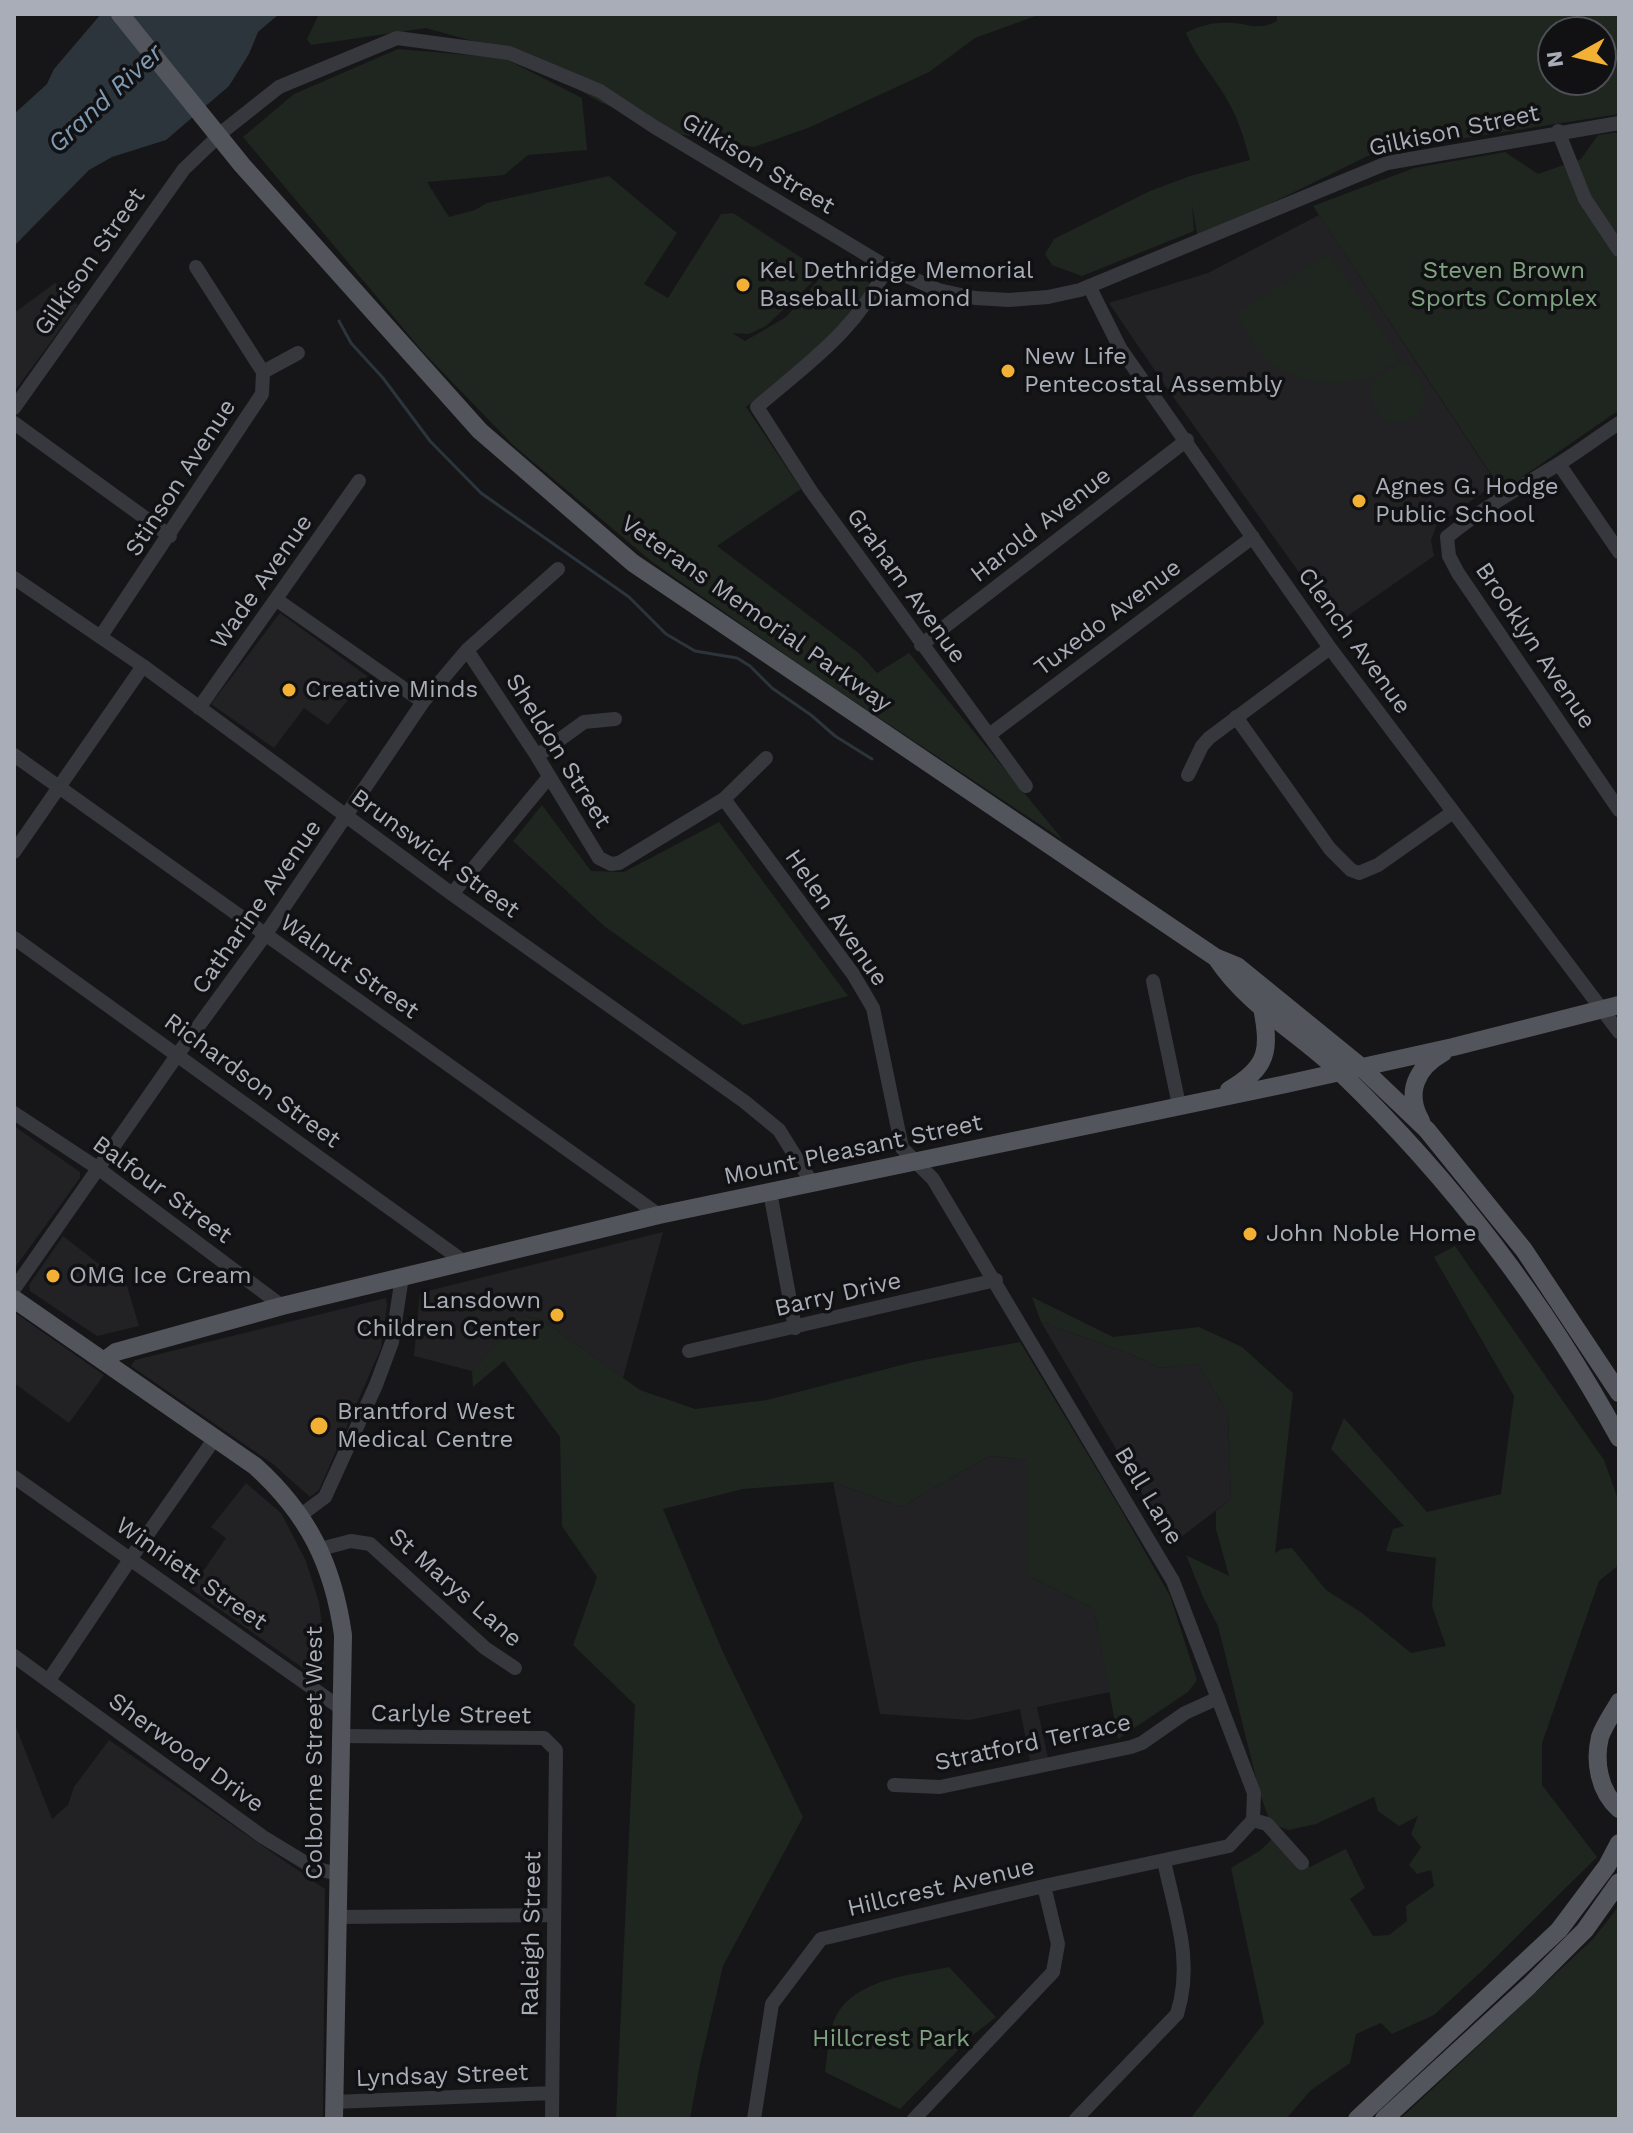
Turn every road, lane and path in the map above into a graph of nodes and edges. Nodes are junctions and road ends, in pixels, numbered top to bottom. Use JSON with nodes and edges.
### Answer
{"nodes":[{"id":1,"x":122,"y":14,"type":"edge"},
{"id":2,"x":1619,"y":123,"type":"edge"},
{"id":3,"x":1558,"y":131,"type":"junction"},
{"id":4,"x":1619,"y":250,"type":"edge"},
{"id":5,"x":196,"y":267,"type":"dead end"},
{"id":6,"x":887,"y":267,"type":"junction"},
{"id":7,"x":1089,"y":286,"type":"junction"},
{"id":8,"x":298,"y":353,"type":"dead end"},
{"id":9,"x":263,"y":372,"type":"junction"},
{"id":10,"x":14,"y":408,"type":"edge"},
{"id":11,"x":14,"y":423,"type":"edge"},
{"id":12,"x":1619,"y":423,"type":"edge"},
{"id":13,"x":1187,"y":440,"type":"junction"},
{"id":14,"x":1559,"y":464,"type":"junction"},
{"id":15,"x":359,"y":481,"type":"dead end"},
{"id":16,"x":170,"y":536,"type":"junction"},
{"id":17,"x":1253,"y":537,"type":"junction"},
{"id":18,"x":1619,"y":552,"type":"edge"},
{"id":19,"x":558,"y":569,"type":"dead end"},
{"id":20,"x":14,"y":578,"type":"edge"},
{"id":21,"x":277,"y":600,"type":"junction"},
{"id":22,"x":101,"y":636,"type":"junction"},
{"id":23,"x":921,"y":645,"type":"junction"},
{"id":24,"x":1330,"y":648,"type":"junction"},
{"id":25,"x":467,"y":650,"type":"junction"},
{"id":26,"x":143,"y":666,"type":"junction"},
{"id":27,"x":423,"y":702,"type":"junction"},
{"id":28,"x":199,"y":708,"type":"junction"},
{"id":29,"x":1236,"y":717,"type":"junction"},
{"id":30,"x":615,"y":719,"type":"dead end"},
{"id":31,"x":989,"y":735,"type":"junction"},
{"id":32,"x":14,"y":755,"type":"edge"},
{"id":33,"x":537,"y":756,"type":"junction"},
{"id":34,"x":766,"y":758,"type":"dead end"},
{"id":35,"x":1188,"y":775,"type":"dead end"},
{"id":36,"x":549,"y":777,"type":"junction"},
{"id":37,"x":60,"y":786,"type":"junction"},
{"id":38,"x":1026,"y":786,"type":"dead end"},
{"id":39,"x":724,"y":799,"type":"junction"},
{"id":40,"x":1619,"y":810,"type":"edge"},
{"id":41,"x":1453,"y":812,"type":"junction"},
{"id":42,"x":347,"y":817,"type":"junction"},
{"id":43,"x":14,"y":852,"type":"edge"},
{"id":44,"x":452,"y":894,"type":"junction"},
{"id":45,"x":265,"y":935,"type":"junction"},
{"id":46,"x":14,"y":938,"type":"edge"},
{"id":47,"x":1215,"y":957,"type":"junction"},
{"id":48,"x":1153,"y":981,"type":"dead end"},
{"id":49,"x":1619,"y":1005,"type":"edge"},
{"id":50,"x":1262,"y":1007,"type":"junction"},
{"id":51,"x":1600,"y":1010,"type":"junction"},
{"id":52,"x":1619,"y":1032,"type":"edge"},
{"id":53,"x":1453,"y":1047,"type":"junction"},
{"id":54,"x":178,"y":1054,"type":"junction"},
{"id":55,"x":1360,"y":1066,"type":"junction"},
{"id":56,"x":1340,"y":1071,"type":"junction"},
{"id":57,"x":1220,"y":1096,"type":"junction"},
{"id":58,"x":1179,"y":1105,"type":"junction"},
{"id":59,"x":14,"y":1113,"type":"edge"},
{"id":60,"x":1427,"y":1130,"type":"junction"},
{"id":61,"x":915,"y":1162,"type":"junction"},
{"id":62,"x":99,"y":1169,"type":"junction"},
{"id":63,"x":812,"y":1183,"type":"junction"},
{"id":64,"x":770,"y":1192,"type":"junction"},
{"id":65,"x":659,"y":1215,"type":"junction"},
{"id":66,"x":463,"y":1261,"type":"junction"},
{"id":67,"x":402,"y":1277,"type":"junction"},
{"id":68,"x":996,"y":1280,"type":"junction"},
{"id":69,"x":14,"y":1289,"type":"edge"},
{"id":70,"x":14,"y":1299,"type":"edge"},
{"id":71,"x":282,"y":1306,"type":"junction"},
{"id":72,"x":795,"y":1328,"type":"junction"},
{"id":73,"x":689,"y":1351,"type":"dead end"},
{"id":74,"x":104,"y":1361,"type":"junction"},
{"id":75,"x":1619,"y":1393,"type":"edge"},
{"id":76,"x":215,"y":1438,"type":"junction"},
{"id":77,"x":1619,"y":1438,"type":"edge"},
{"id":78,"x":14,"y":1477,"type":"edge"},
{"id":79,"x":301,"y":1515,"type":"junction"},
{"id":80,"x":320,"y":1549,"type":"junction"},
{"id":81,"x":131,"y":1558,"type":"junction"},
{"id":82,"x":14,"y":1656,"type":"edge"},
{"id":83,"x":515,"y":1668,"type":"dead end"},
{"id":84,"x":49,"y":1680,"type":"junction"},
{"id":85,"x":1218,"y":1698,"type":"junction"},
{"id":86,"x":1619,"y":1702,"type":"edge"},
{"id":87,"x":342,"y":1709,"type":"junction"},
{"id":88,"x":341,"y":1736,"type":"junction"},
{"id":89,"x":556,"y":1750,"type":"joint"},
{"id":90,"x":894,"y":1785,"type":"dead end"},
{"id":91,"x":1619,"y":1809,"type":"edge"},
{"id":92,"x":1253,"y":1820,"type":"junction"},
{"id":93,"x":1619,"y":1843,"type":"edge"},
{"id":94,"x":1164,"y":1861,"type":"junction"},
{"id":95,"x":1302,"y":1863,"type":"dead end"},
{"id":96,"x":338,"y":1874,"type":"junction"},
{"id":97,"x":1619,"y":1882,"type":"edge"},
{"id":98,"x":1044,"y":1886,"type":"junction"},
{"id":99,"x":554,"y":1915,"type":"junction"},
{"id":100,"x":338,"y":1917,"type":"junction"},
{"id":101,"x":552,"y":2093,"type":"junction"},
{"id":102,"x":334,"y":2110,"type":"edge"},
{"id":103,"x":756,"y":2118,"type":"edge"},
{"id":104,"x":552,"y":2119,"type":"edge"},
{"id":105,"x":914,"y":2119,"type":"edge"},
{"id":106,"x":1076,"y":2119,"type":"edge"},
{"id":107,"x":1357,"y":2119,"type":"edge"},
{"id":108,"x":1384,"y":2119,"type":"edge"}],
"edges":[{"from":1,"to":47,"type":"main road","name":"Veterans Memorial Parkway"},
{"from":2,"to":3,"type":"street","name":"Gilkison Street"},
{"from":3,"to":4,"type":"street"},
{"from":3,"to":7,"type":"street","name":"Gilkison Street"},
{"from":5,"to":9,"type":"street"},
{"from":6,"to":7,"type":"street","name":"Gilkison Street"},
{"from":6,"to":10,"type":"street","name":"Gilkison Street"},
{"from":6,"to":23,"type":"street","name":"Graham Avenue"},
{"from":7,"to":13,"type":"street","name":"Clench Avenue"},
{"from":8,"to":9,"type":"street"},
{"from":9,"to":16,"type":"street","name":"Stinson Avenue"},
{"from":11,"to":16,"type":"street"},
{"from":12,"to":14,"type":"street"},
{"from":13,"to":17,"type":"street","name":"Clench Avenue"},
{"from":13,"to":23,"type":"street","name":"Harold Avenue"},
{"from":14,"to":18,"type":"street"},
{"from":14,"to":40,"type":"street","name":"Brooklyn Avenue"},
{"from":15,"to":21,"type":"street","name":"Wade Avenue"},
{"from":16,"to":22,"type":"street","name":"Stinson Avenue"},
{"from":17,"to":24,"type":"street","name":"Clench Avenue"},
{"from":17,"to":31,"type":"street","name":"Tuxedo Avenue"},
{"from":19,"to":25,"type":"street","name":"Catharine Avenue"},
{"from":20,"to":22,"type":"street","name":"Brunswick Street"},
{"from":21,"to":27,"type":"street"},
{"from":21,"to":28,"type":"street","name":"Wade Avenue"},
{"from":22,"to":26,"type":"street","name":"Brunswick Street"},
{"from":23,"to":31,"type":"street","name":"Graham Avenue"},
{"from":24,"to":29,"type":"street"},
{"from":24,"to":41,"type":"street","name":"Clench Avenue"},
{"from":25,"to":27,"type":"street","name":"Catharine Avenue"},
{"from":25,"to":33,"type":"street","name":"Sheldon Street"},
{"from":26,"to":28,"type":"street","name":"Brunswick Street"},
{"from":26,"to":37,"type":"street"},
{"from":27,"to":42,"type":"street","name":"Catharine Avenue"},
{"from":28,"to":42,"type":"street","name":"Brunswick Street"},
{"from":29,"to":35,"type":"street"},
{"from":29,"to":41,"type":"street"},
{"from":30,"to":33,"type":"street"},
{"from":31,"to":38,"type":"street","name":"Graham Avenue"},
{"from":32,"to":37,"type":"street","name":"Walnut Street"},
{"from":33,"to":36,"type":"street","name":"Sheldon Street"},
{"from":34,"to":39,"type":"street"},
{"from":36,"to":39,"type":"street","name":"Sheldon Street"},
{"from":36,"to":44,"type":"street"},
{"from":37,"to":43,"type":"street"},
{"from":37,"to":45,"type":"street","name":"Walnut Street"},
{"from":39,"to":61,"type":"street","name":"Helen Avenue"},
{"from":41,"to":51,"type":"street","name":"Clench Avenue"},
{"from":42,"to":44,"type":"street","name":"Brunswick Street"},
{"from":42,"to":45,"type":"street","name":"Catharine Avenue"},
{"from":44,"to":63,"type":"street","name":"Brunswick Street"},
{"from":45,"to":54,"type":"street","name":"Catharine Avenue"},
{"from":45,"to":65,"type":"street","name":"Walnut Street"},
{"from":46,"to":54,"type":"street","name":"Richardson Street"},
{"from":47,"to":50,"type":"main road","name":"Veterans Memorial Parkway"},
{"from":47,"to":55,"type":"main road","name":"Veterans Memorial Parkway"},
{"from":48,"to":58,"type":"street"},
{"from":49,"to":51,"type":"main road","name":"Mount Pleasant Street"},
{"from":50,"to":56,"type":"main road","name":"Veterans Memorial Parkway"},
{"from":50,"to":57,"type":"main road"},
{"from":51,"to":52,"type":"street","name":"Clench Avenue"},
{"from":51,"to":53,"type":"main road","name":"Mount Pleasant Street"},
{"from":53,"to":55,"type":"main road","name":"Mount Pleasant Street"},
{"from":53,"to":60,"type":"main road"},
{"from":54,"to":62,"type":"street","name":"Catharine Avenue"},
{"from":54,"to":66,"type":"street","name":"Richardson Street"},
{"from":55,"to":56,"type":"main road","name":"Mount Pleasant Street"},
{"from":55,"to":60,"type":"main road","name":"Veterans Memorial Parkway"},
{"from":56,"to":57,"type":"main road","name":"Mount Pleasant Street"},
{"from":56,"to":77,"type":"main road","name":"Veterans Memorial Parkway"},
{"from":57,"to":58,"type":"main road","name":"Mount Pleasant Street"},
{"from":58,"to":61,"type":"main road","name":"Mount Pleasant Street"},
{"from":59,"to":62,"type":"street","name":"Balfour Street"},
{"from":60,"to":75,"type":"main road","name":"Veterans Memorial Parkway"},
{"from":61,"to":63,"type":"main road","name":"Mount Pleasant Street"},
{"from":61,"to":68,"type":"street","name":"Bell Lane"},
{"from":62,"to":69,"type":"street","name":"Catharine Avenue"},
{"from":62,"to":71,"type":"street","name":"Balfour Street"},
{"from":63,"to":64,"type":"main road","name":"Mount Pleasant Street"},
{"from":64,"to":65,"type":"main road","name":"Mount Pleasant Street"},
{"from":64,"to":72,"type":"street"},
{"from":65,"to":66,"type":"main road","name":"Mount Pleasant Street"},
{"from":66,"to":67,"type":"main road","name":"Mount Pleasant Street"},
{"from":67,"to":71,"type":"main road","name":"Mount Pleasant Street"},
{"from":67,"to":79,"type":"street"},
{"from":68,"to":72,"type":"street","name":"Barry Drive"},
{"from":68,"to":85,"type":"street","name":"Bell Lane"},
{"from":70,"to":74,"type":"main road","name":"Colborne Street West"},
{"from":71,"to":74,"type":"main road","name":"Mount Pleasant Street"},
{"from":72,"to":73,"type":"street","name":"Barry Drive"},
{"from":74,"to":76,"type":"main road","name":"Colborne Street West"},
{"from":76,"to":79,"type":"main road","name":"Colborne Street West"},
{"from":76,"to":81,"type":"street"},
{"from":78,"to":81,"type":"street","name":"Winniett Street"},
{"from":79,"to":80,"type":"main road","name":"Colborne Street West"},
{"from":80,"to":83,"type":"street","name":"St Marys Lane"},
{"from":80,"to":87,"type":"main road","name":"Colborne Street West"},
{"from":81,"to":84,"type":"street"},
{"from":81,"to":87,"type":"street","name":"Winniett Street"},
{"from":82,"to":84,"type":"street","name":"Sherwood Drive"},
{"from":84,"to":96,"type":"street","name":"Sherwood Drive"},
{"from":85,"to":90,"type":"street","name":"Stratford Terrace"},
{"from":85,"to":92,"type":"street","name":"Bell Lane"},
{"from":86,"to":91,"type":"main road"},
{"from":87,"to":88,"type":"main road","name":"Colborne Street West"},
{"from":88,"to":89,"type":"street","name":"Carlyle Street"},
{"from":88,"to":96,"type":"main road","name":"Colborne Street West"},
{"from":89,"to":99,"type":"street","name":"Raleigh Street"},
{"from":92,"to":94,"type":"street","name":"Hillcrest Avenue"},
{"from":92,"to":95,"type":"street"},
{"from":93,"to":107,"type":"main road"},
{"from":94,"to":98,"type":"street","name":"Hillcrest Avenue"},
{"from":94,"to":106,"type":"street"},
{"from":96,"to":100,"type":"main road","name":"Colborne Street West"},
{"from":97,"to":108,"type":"main road"},
{"from":98,"to":103,"type":"street","name":"Hillcrest Avenue"},
{"from":98,"to":105,"type":"street"},
{"from":99,"to":100,"type":"street"},
{"from":99,"to":101,"type":"street","name":"Raleigh Street"},
{"from":100,"to":102,"type":"main road","name":"Colborne Street West"},
{"from":101,"to":102,"type":"street","name":"Lyndsay Street"},
{"from":101,"to":104,"type":"street","name":"Raleigh Street"}]}
